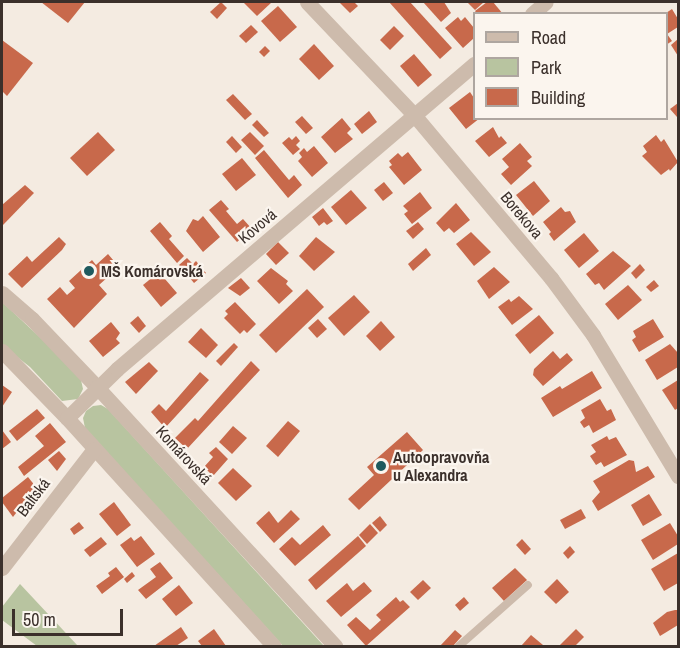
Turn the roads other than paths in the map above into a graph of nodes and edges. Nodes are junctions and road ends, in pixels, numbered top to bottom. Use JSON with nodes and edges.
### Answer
{"nodes":[{"id":1,"x":307,"y":2,"type":"edge"},
{"id":2,"x":546,"y":2,"type":"edge"},
{"id":3,"x":534,"y":12,"type":"edge"},
{"id":4,"x":473,"y":65,"type":"edge"},
{"id":5,"x":415,"y":116,"type":"junction"},
{"id":6,"x":2,"y":293,"type":"edge"},
{"id":7,"x":2,"y":351,"type":"edge"},
{"id":8,"x":97,"y":387,"type":"junction"},
{"id":9,"x":67,"y":418,"type":"junction"},
{"id":10,"x":94,"y":449,"type":"junction"},
{"id":11,"x":678,"y":476,"type":"edge"},
{"id":12,"x":2,"y":568,"type":"edge"},
{"id":13,"x":528,"y":585,"type":"dead end"},
{"id":14,"x":274,"y":646,"type":"edge"},
{"id":15,"x":335,"y":646,"type":"edge"},
{"id":16,"x":459,"y":646,"type":"edge"}],
"edges":[{"from":1,"to":5,"type":"street","name":"Borekova"},
{"from":2,"to":3,"type":"street"},
{"from":4,"to":5,"type":"street","name":"Kovová"},
{"from":5,"to":8,"type":"street","name":"Kovová"},
{"from":5,"to":11,"type":"street","name":"Borekova"},
{"from":6,"to":8,"type":"street","name":"Komárovská"},
{"from":7,"to":9,"type":"street"},
{"from":8,"to":9,"type":"street","name":"Kovová"},
{"from":8,"to":15,"type":"street","name":"Komárovská"},
{"from":9,"to":10,"type":"street"},
{"from":10,"to":12,"type":"street","name":"Baltská"},
{"from":10,"to":14,"type":"street"},
{"from":13,"to":16,"type":"lane"}]}
